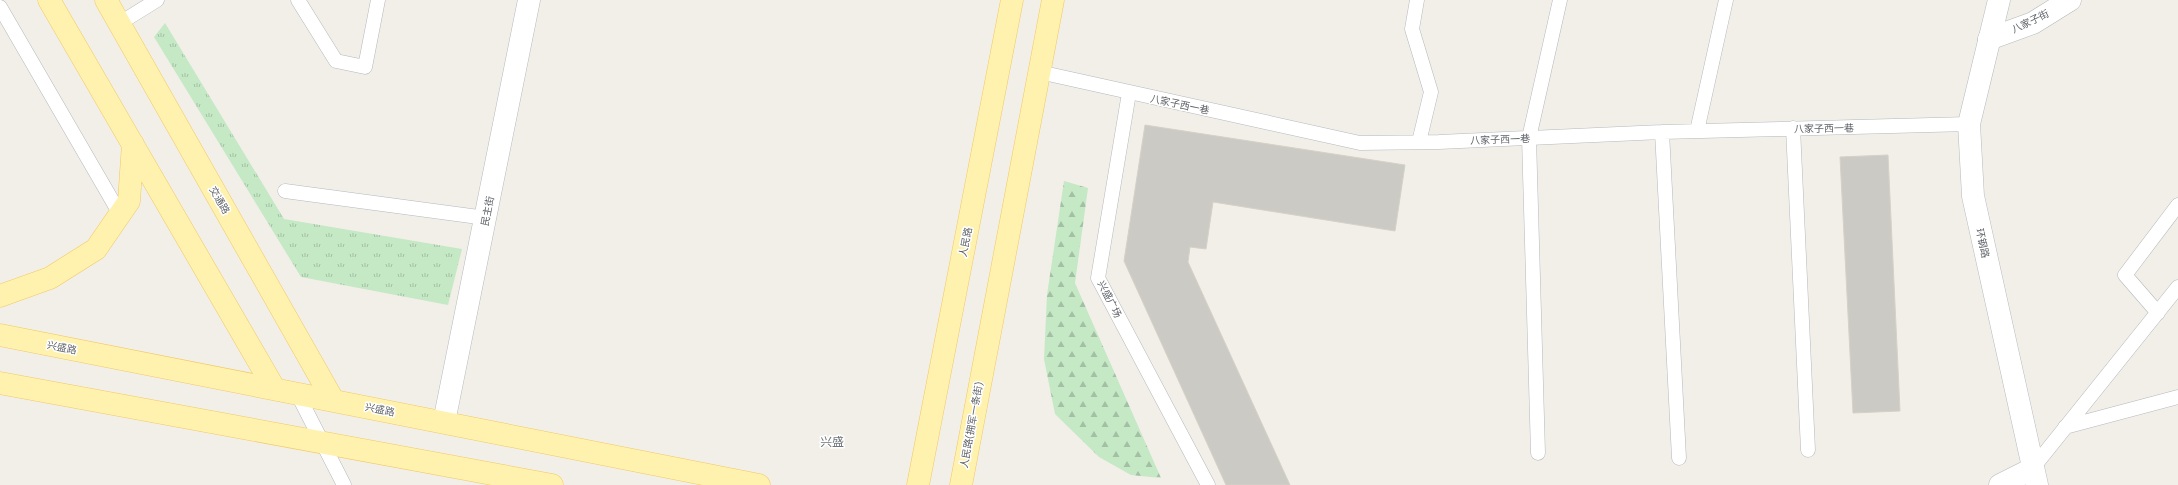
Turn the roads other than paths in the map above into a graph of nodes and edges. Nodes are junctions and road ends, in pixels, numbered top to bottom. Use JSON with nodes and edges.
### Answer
{"nodes":[{"id":1,"x":50,"y":0,"type":"edge"},
{"id":2,"x":106,"y":0,"type":"edge"},
{"id":3,"x":157,"y":0,"type":"edge"},
{"id":4,"x":298,"y":0,"type":"edge"},
{"id":5,"x":378,"y":0,"type":"edge"},
{"id":6,"x":529,"y":0,"type":"edge"},
{"id":7,"x":1012,"y":0,"type":"edge"},
{"id":8,"x":1053,"y":0,"type":"edge"},
{"id":9,"x":1417,"y":0,"type":"edge"},
{"id":10,"x":1560,"y":0,"type":"edge"},
{"id":11,"x":1726,"y":0,"type":"edge"},
{"id":12,"x":1999,"y":0,"type":"edge"},
{"id":13,"x":2070,"y":0,"type":"edge"},
{"id":14,"x":0,"y":7,"type":"edge"},
{"id":15,"x":120,"y":23,"type":"junction"},
{"id":16,"x":1989,"y":40,"type":"junction"},
{"id":17,"x":1039,"y":72,"type":"junction"},
{"id":18,"x":1129,"y":93,"type":"junction"},
{"id":19,"x":1969,"y":124,"type":"junction"},
{"id":20,"x":1793,"y":128,"type":"junction"},
{"id":21,"x":1697,"y":131,"type":"junction"},
{"id":22,"x":1662,"y":132,"type":"junction"},
{"id":23,"x":1529,"y":138,"type":"junction"},
{"id":24,"x":1419,"y":142,"type":"junction"},
{"id":25,"x":133,"y":144,"type":"junction"},
{"id":26,"x":285,"y":190,"type":"dead end"},
{"id":27,"x":2178,"y":205,"type":"edge"},
{"id":28,"x":120,"y":214,"type":"junction"},
{"id":29,"x":486,"y":218,"type":"junction"},
{"id":30,"x":2178,"y":287,"type":"edge"},
{"id":31,"x":0,"y":296,"type":"edge"},
{"id":32,"x":2158,"y":313,"type":"junction"},
{"id":33,"x":0,"y":335,"type":"edge"},
{"id":34,"x":0,"y":383,"type":"edge"},
{"id":35,"x":274,"y":388,"type":"junction"},
{"id":36,"x":297,"y":393,"type":"junction"},
{"id":37,"x":2178,"y":397,"type":"edge"},
{"id":38,"x":333,"y":400,"type":"junction"},
{"id":39,"x":444,"y":422,"type":"junction"},
{"id":40,"x":2065,"y":427,"type":"junction"},
{"id":41,"x":322,"y":442,"type":"junction"},
{"id":42,"x":1808,"y":450,"type":"dead end"},
{"id":43,"x":1538,"y":453,"type":"dead end"},
{"id":44,"x":1679,"y":458,"type":"dead end"},
{"id":45,"x":2035,"y":477,"type":"edge"},
{"id":46,"x":344,"y":485,"type":"edge"},
{"id":47,"x":552,"y":485,"type":"edge"},
{"id":48,"x":759,"y":485,"type":"edge"},
{"id":49,"x":918,"y":485,"type":"edge"},
{"id":50,"x":961,"y":485,"type":"edge"},
{"id":51,"x":1208,"y":485,"type":"edge"},
{"id":52,"x":2000,"y":485,"type":"edge"}],
"edges":[{"from":1,"to":25,"type":"main road"},
{"from":2,"to":15,"type":"main road","name":"交通路"},
{"from":3,"to":15,"type":"lane"},
{"from":4,"to":5,"type":"lane"},
{"from":6,"to":29,"type":"street","name":"民主街"},
{"from":7,"to":49,"type":"main road","name":"人民路"},
{"from":8,"to":17,"type":"main road"},
{"from":9,"to":24,"type":"lane"},
{"from":10,"to":23,"type":"lane"},
{"from":11,"to":21,"type":"lane"},
{"from":12,"to":16,"type":"street","name":"环钢路"},
{"from":13,"to":16,"type":"street","name":"八家子街"},
{"from":14,"to":28,"type":"lane"},
{"from":15,"to":38,"type":"main road","name":"交通路"},
{"from":16,"to":19,"type":"street","name":"环钢路"},
{"from":17,"to":18,"type":"lane","name":"八家子西一巷"},
{"from":17,"to":50,"type":"main road","name":"人民路(拥军一条街)"},
{"from":18,"to":24,"type":"lane","name":"八家子西一巷"},
{"from":18,"to":51,"type":"lane","name":"兴盛广场"},
{"from":19,"to":20,"type":"lane","name":"八家子西一巷"},
{"from":19,"to":45,"type":"street","name":"环钢路"},
{"from":20,"to":21,"type":"lane","name":"八家子西一巷"},
{"from":20,"to":42,"type":"lane"},
{"from":21,"to":22,"type":"lane","name":"八家子西一巷"},
{"from":22,"to":23,"type":"lane","name":"八家子西一巷"},
{"from":22,"to":44,"type":"lane"},
{"from":23,"to":24,"type":"lane","name":"八家子西一巷"},
{"from":23,"to":43,"type":"lane"},
{"from":25,"to":28,"type":"main road"},
{"from":25,"to":35,"type":"main road"},
{"from":26,"to":29,"type":"lane"},
{"from":27,"to":32,"type":"lane"},
{"from":28,"to":31,"type":"main road"},
{"from":29,"to":39,"type":"street","name":"民主街"},
{"from":30,"to":32,"type":"lane"},
{"from":32,"to":40,"type":"lane"},
{"from":33,"to":35,"type":"main road","name":"兴盛路"},
{"from":34,"to":41,"type":"main road"},
{"from":35,"to":36,"type":"main road","name":"兴盛路"},
{"from":36,"to":38,"type":"main road","name":"兴盛路"},
{"from":36,"to":41,"type":"lane"},
{"from":37,"to":40,"type":"lane"},
{"from":38,"to":39,"type":"main road","name":"兴盛路"},
{"from":39,"to":48,"type":"main road","name":"兴盛路"},
{"from":40,"to":45,"type":"lane"},
{"from":41,"to":46,"type":"lane"},
{"from":41,"to":47,"type":"main road"},
{"from":45,"to":52,"type":"street"}]}
